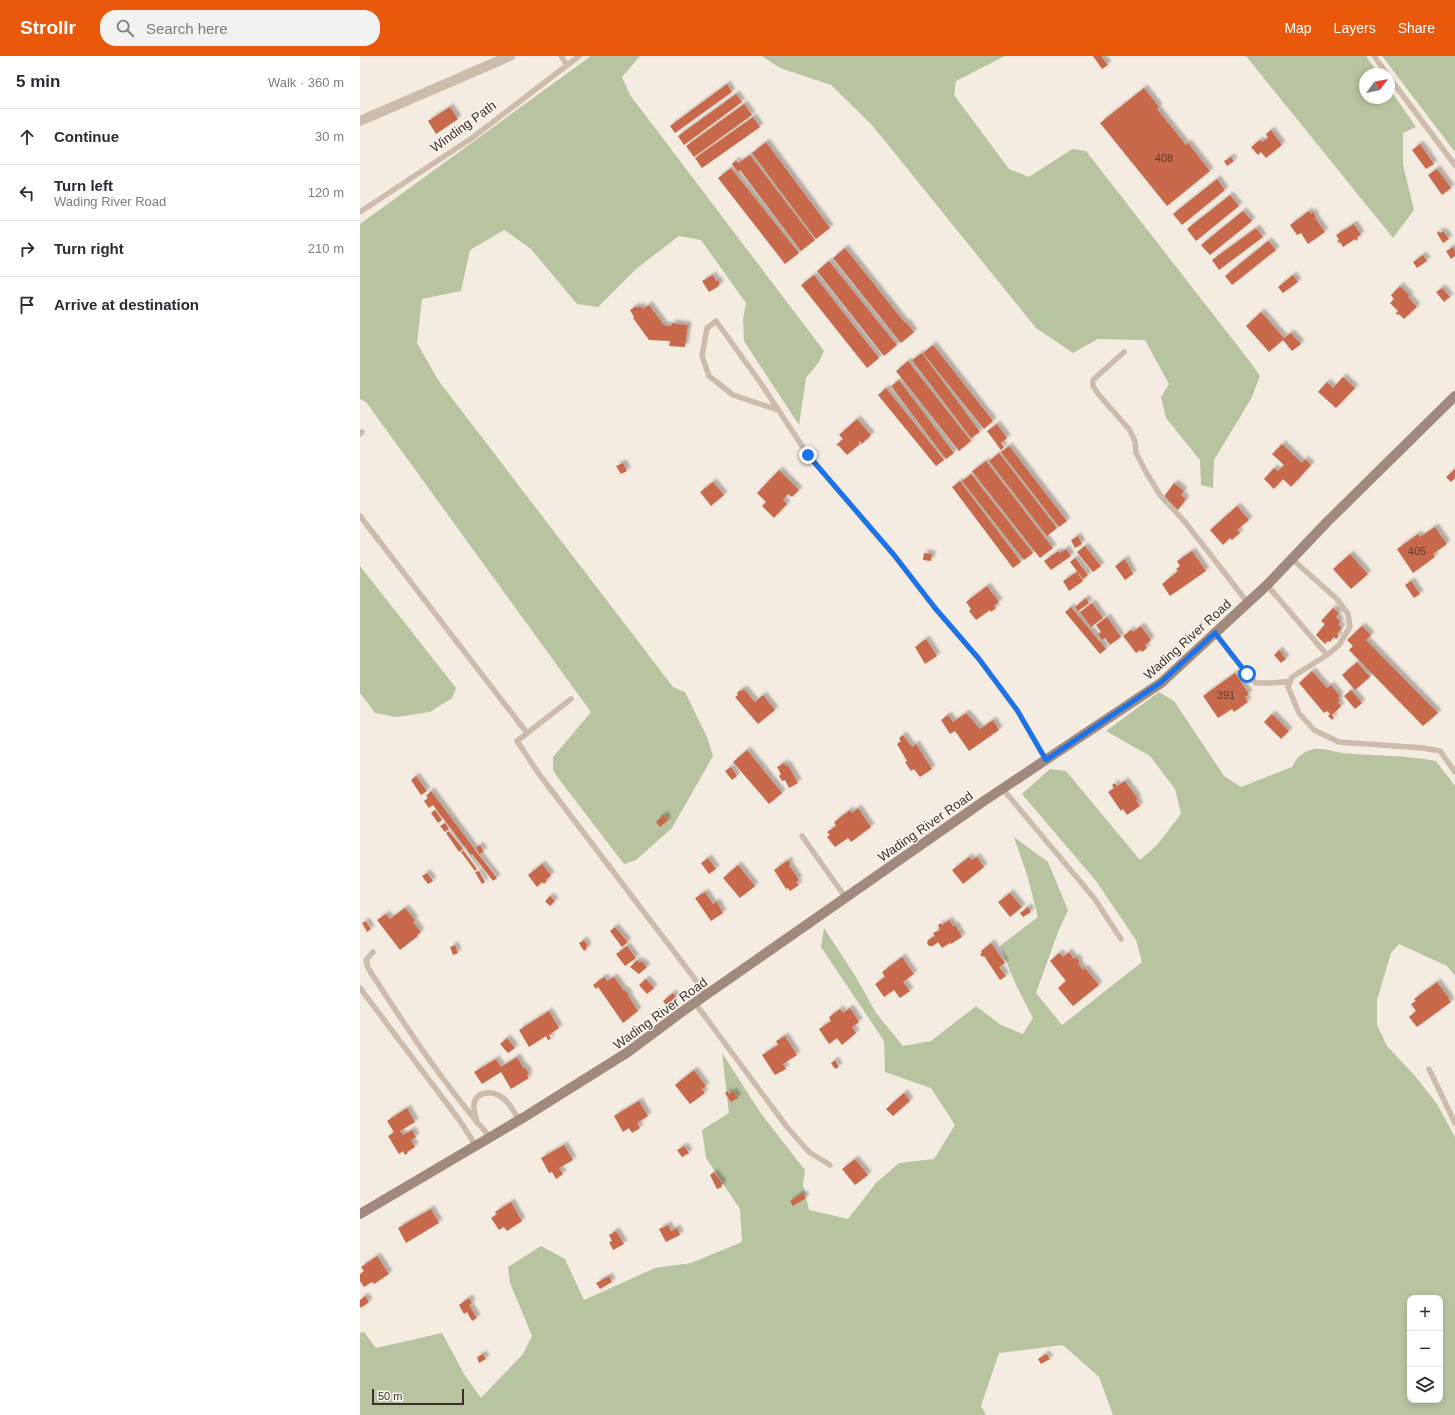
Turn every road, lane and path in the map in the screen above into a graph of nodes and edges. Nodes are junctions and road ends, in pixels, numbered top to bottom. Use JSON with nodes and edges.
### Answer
{"nodes":[{"id":1,"x":510,"y":56,"type":"edge"},
{"id":2,"x":561,"y":56,"type":"edge"},
{"id":3,"x":579,"y":56,"type":"edge"},
{"id":4,"x":1374,"y":56,"type":"edge"},
{"id":5,"x":567,"y":65,"type":"junction"},
{"id":6,"x":1383,"y":68,"type":"edge"},
{"id":7,"x":1395,"y":85,"type":"edge"},
{"id":8,"x":360,"y":121,"type":"edge"},
{"id":9,"x":1455,"y":165,"type":"edge"},
{"id":10,"x":360,"y":212,"type":"edge"},
{"id":11,"x":1124,"y":352,"type":"dead end"},
{"id":12,"x":1455,"y":396,"type":"edge"},
{"id":13,"x":778,"y":410,"type":"junction"},
{"id":14,"x":360,"y":516,"type":"edge"},
{"id":15,"x":1292,"y":559,"type":"junction"},
{"id":16,"x":1266,"y":585,"type":"junction"},
{"id":17,"x":1248,"y":603,"type":"junction"},
{"id":18,"x":1215,"y":633,"type":"junction"},
{"id":19,"x":1326,"y":655,"type":"junction"},
{"id":20,"x":1290,"y":681,"type":"junction"},
{"id":21,"x":571,"y":699,"type":"dead end"},
{"id":22,"x":527,"y":733,"type":"junction"},
{"id":23,"x":1046,"y":760,"type":"junction"},
{"id":24,"x":1455,"y":772,"type":"edge"},
{"id":25,"x":1002,"y":788,"type":"junction"},
{"id":26,"x":802,"y":836,"type":"dead end"},
{"id":27,"x":846,"y":898,"type":"junction"},
{"id":28,"x":1121,"y":938,"type":"dead end"},
{"id":29,"x":372,"y":952,"type":"dead end"},
{"id":30,"x":360,"y":988,"type":"edge"},
{"id":31,"x":707,"y":995,"type":"junction"},
{"id":32,"x":695,"y":1003,"type":"junction"},
{"id":33,"x":1429,"y":1069,"type":"dead end"},
{"id":34,"x":519,"y":1120,"type":"junction"},
{"id":35,"x":477,"y":1123,"type":"junction"},
{"id":36,"x":1455,"y":1123,"type":"edge"},
{"id":37,"x":490,"y":1138,"type":"junction"},
{"id":38,"x":476,"y":1146,"type":"junction"},
{"id":39,"x":830,"y":1165,"type":"dead end"},
{"id":40,"x":360,"y":1214,"type":"edge"}],
"edges":[{"from":1,"to":8,"type":"street"},
{"from":2,"to":5,"type":"lane"},
{"from":3,"to":5,"type":"lane","name":"Winding Path"},
{"from":4,"to":6,"type":"lane"},
{"from":5,"to":10,"type":"lane","name":"Winding Path"},
{"from":7,"to":9,"type":"lane"},
{"from":11,"to":17,"type":"lane"},
{"from":12,"to":15,"type":"main road","name":"Wading River Road"},
{"from":13,"to":13,"type":"lane"},
{"from":13,"to":23,"type":"lane"},
{"from":14,"to":22,"type":"lane"},
{"from":15,"to":16,"type":"main road","name":"Wading River Road"},
{"from":15,"to":19,"type":"lane"},
{"from":16,"to":17,"type":"main road","name":"Wading River Road"},
{"from":16,"to":19,"type":"lane"},
{"from":17,"to":18,"type":"main road","name":"Wading River Road"},
{"from":18,"to":20,"type":"lane"},
{"from":18,"to":23,"type":"main road","name":"Wading River Road"},
{"from":19,"to":20,"type":"lane"},
{"from":20,"to":24,"type":"lane"},
{"from":21,"to":22,"type":"lane"},
{"from":22,"to":31,"type":"lane"},
{"from":23,"to":25,"type":"main road","name":"Wading River Road"},
{"from":25,"to":27,"type":"main road","name":"Wading River Road"},
{"from":25,"to":28,"type":"lane"},
{"from":26,"to":27,"type":"lane"},
{"from":27,"to":31,"type":"main road","name":"Wading River Road"},
{"from":29,"to":35,"type":"lane"},
{"from":30,"to":38,"type":"lane"},
{"from":31,"to":32,"type":"main road","name":"Wading River Road"},
{"from":32,"to":34,"type":"main road","name":"Wading River Road"},
{"from":32,"to":39,"type":"lane"},
{"from":33,"to":36,"type":"lane"},
{"from":34,"to":35,"type":"lane"},
{"from":34,"to":37,"type":"main road","name":"Wading River Road"},
{"from":35,"to":37,"type":"lane"},
{"from":37,"to":38,"type":"main road","name":"Wading River Road"},
{"from":38,"to":40,"type":"main road","name":"Wading River Road"}]}
